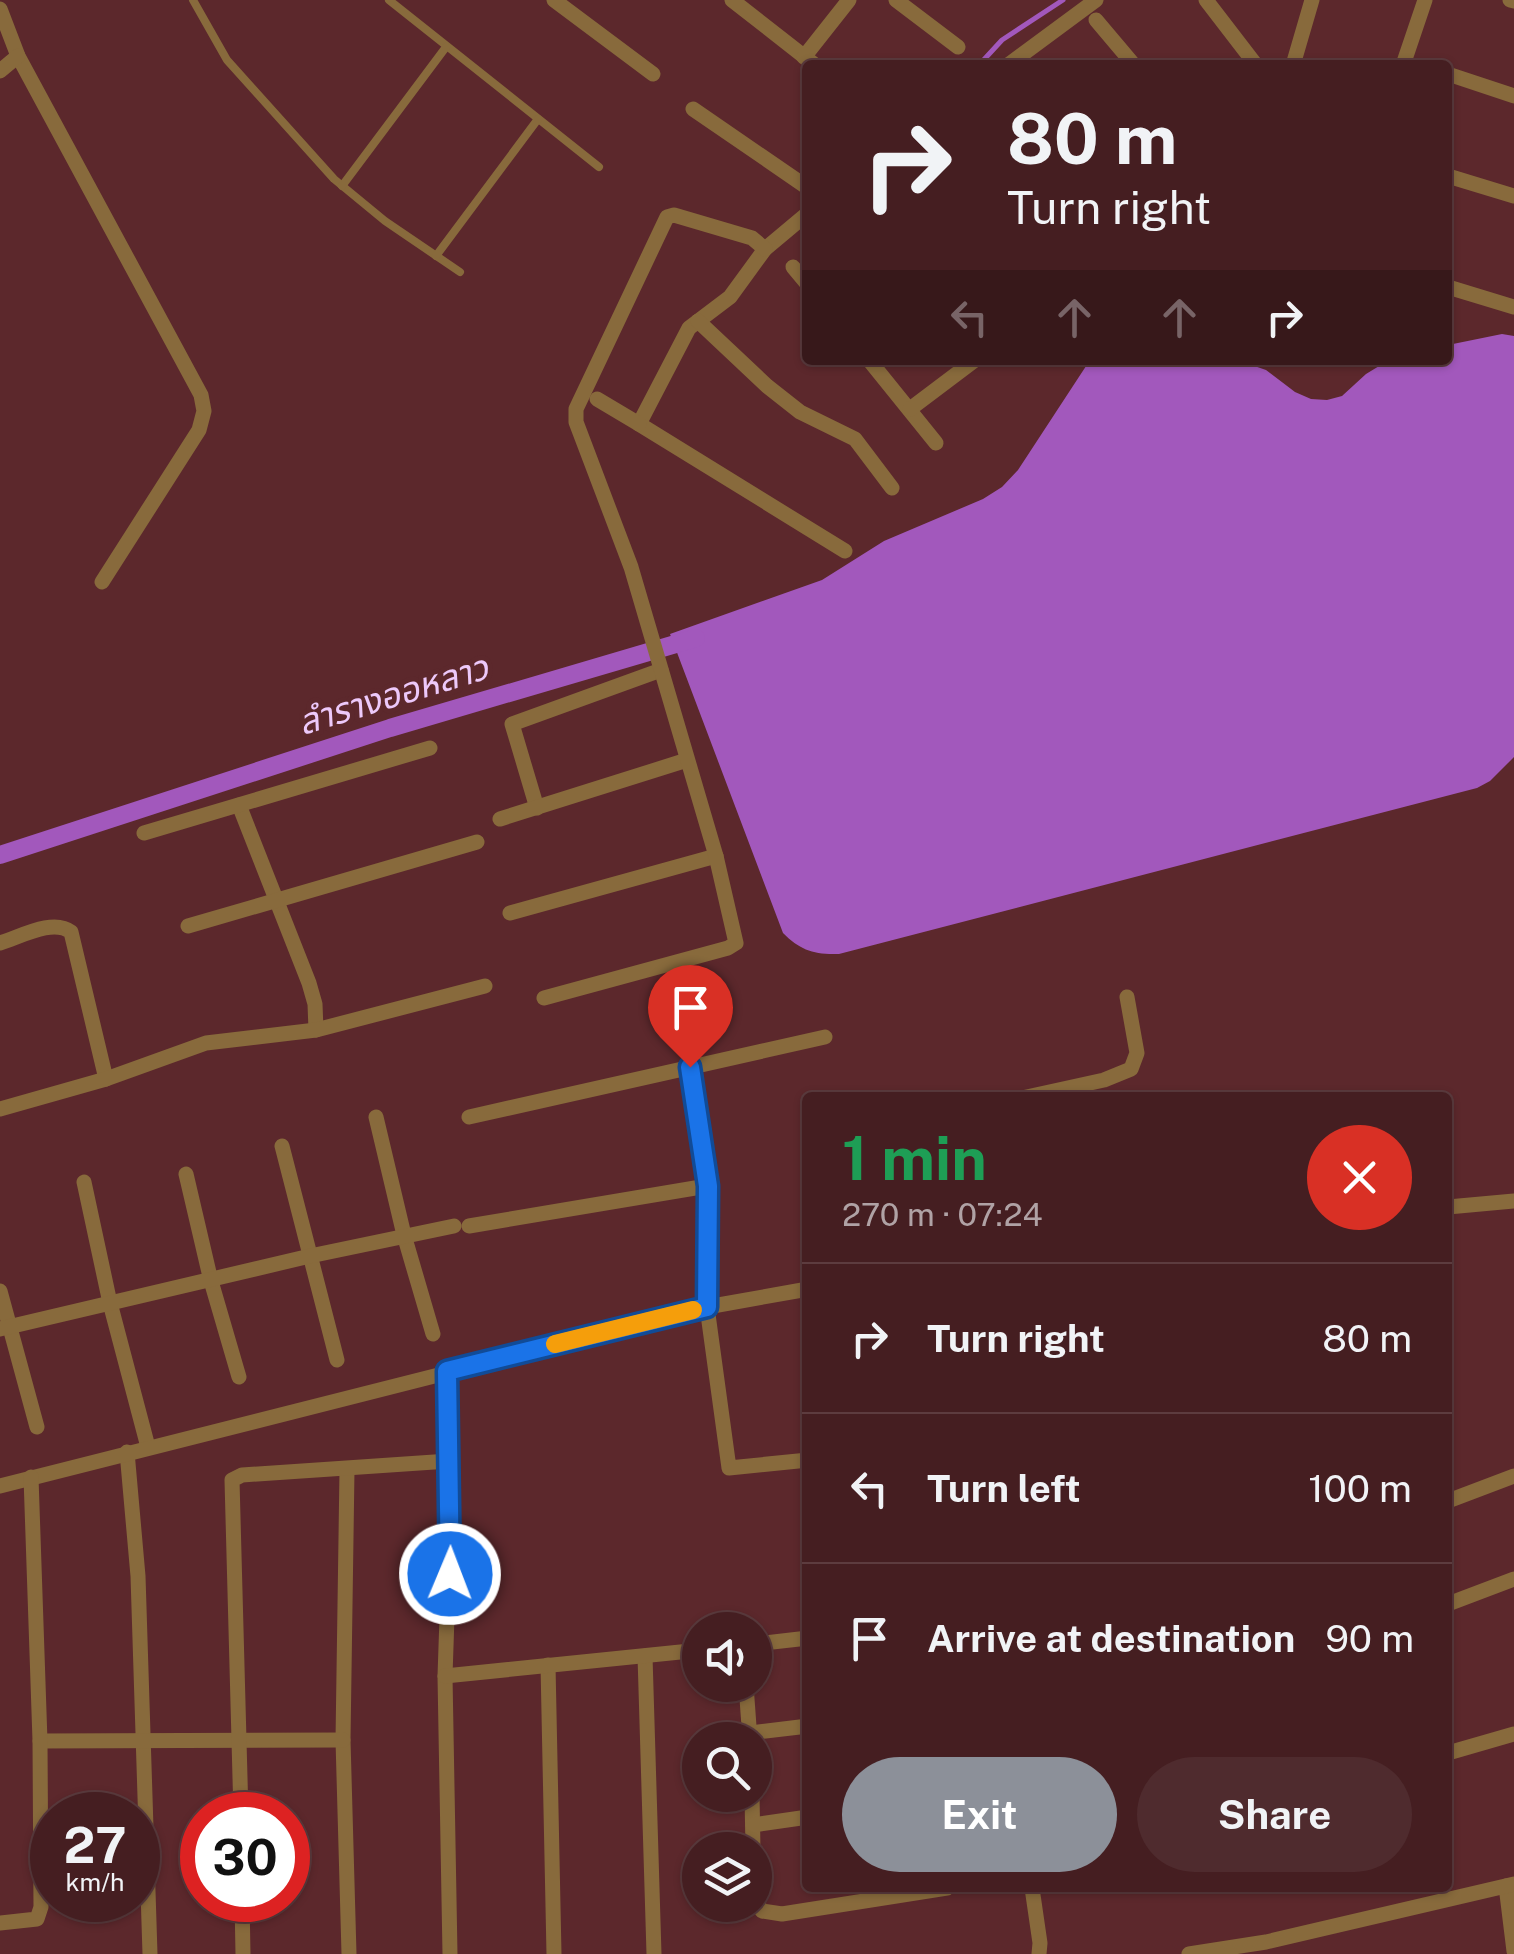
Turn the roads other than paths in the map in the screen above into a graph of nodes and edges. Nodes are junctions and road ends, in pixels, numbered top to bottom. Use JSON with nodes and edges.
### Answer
{"nodes":[{"id":1,"x":194,"y":0,"type":"edge"},
{"id":2,"x":390,"y":0,"type":"edge"},
{"id":3,"x":554,"y":0,"type":"edge"},
{"id":4,"x":732,"y":0,"type":"edge"},
{"id":5,"x":849,"y":0,"type":"edge"},
{"id":6,"x":896,"y":0,"type":"edge"},
{"id":7,"x":1096,"y":0,"type":"edge"},
{"id":8,"x":1206,"y":0,"type":"edge"},
{"id":9,"x":1312,"y":0,"type":"edge"},
{"id":10,"x":1426,"y":0,"type":"edge"},
{"id":11,"x":0,"y":10,"type":"edge"},
{"id":12,"x":1096,"y":20,"type":"dead end"},
{"id":13,"x":446,"y":47,"type":"junction"},
{"id":14,"x":958,"y":47,"type":"dead end"},
{"id":15,"x":18,"y":56,"type":"junction"},
{"id":16,"x":809,"y":60,"type":"edge"},
{"id":17,"x":811,"y":60,"type":"edge"},
{"id":18,"x":1015,"y":60,"type":"edge"},
{"id":19,"x":1130,"y":60,"type":"edge"},
{"id":20,"x":1252,"y":60,"type":"edge"},
{"id":21,"x":1295,"y":60,"type":"edge"},
{"id":22,"x":1410,"y":60,"type":"edge"},
{"id":23,"x":0,"y":71,"type":"edge"},
{"id":24,"x":653,"y":74,"type":"dead end"},
{"id":25,"x":1452,"y":75,"type":"edge"},
{"id":26,"x":1514,"y":96,"type":"edge"},
{"id":27,"x":694,"y":109,"type":"dead end"},
{"id":28,"x":538,"y":119,"type":"junction"},
{"id":29,"x":599,"y":167,"type":"dead end"},
{"id":30,"x":1452,"y":177,"type":"edge"},
{"id":31,"x":802,"y":184,"type":"edge"},
{"id":32,"x":342,"y":186,"type":"junction"},
{"id":33,"x":1514,"y":196,"type":"edge"},
{"id":34,"x":802,"y":218,"type":"edge"},
{"id":35,"x":765,"y":249,"type":"junction"},
{"id":36,"x":436,"y":256,"type":"junction"},
{"id":37,"x":793,"y":267,"type":"dead end"},
{"id":38,"x":460,"y":272,"type":"dead end"},
{"id":39,"x":802,"y":277,"type":"edge"},
{"id":40,"x":1452,"y":287,"type":"edge"},
{"id":41,"x":1514,"y":307,"type":"edge"},
{"id":42,"x":698,"y":321,"type":"junction"},
{"id":43,"x":874,"y":365,"type":"edge"},
{"id":44,"x":968,"y":365,"type":"edge"},
{"id":45,"x":597,"y":399,"type":"dead end"},
{"id":46,"x":910,"y":410,"type":"junction"},
{"id":47,"x":639,"y":424,"type":"junction"},
{"id":48,"x":936,"y":443,"type":"dead end"},
{"id":49,"x":892,"y":488,"type":"dead end"},
{"id":50,"x":845,"y":551,"type":"dead end"},
{"id":51,"x":102,"y":582,"type":"dead end"},
{"id":52,"x":660,"y":670,"type":"junction"},
{"id":53,"x":430,"y":748,"type":"dead end"},
{"id":54,"x":687,"y":760,"type":"junction"},
{"id":55,"x":240,"y":804,"type":"junction"},
{"id":56,"x":536,"y":808,"type":"junction"},
{"id":57,"x":500,"y":819,"type":"dead end"},
{"id":58,"x":144,"y":833,"type":"dead end"},
{"id":59,"x":477,"y":842,"type":"dead end"},
{"id":60,"x":716,"y":856,"type":"junction"},
{"id":61,"x":276,"y":899,"type":"junction"},
{"id":62,"x":510,"y":912,"type":"dead end"},
{"id":63,"x":188,"y":926,"type":"dead end"},
{"id":64,"x":0,"y":943,"type":"edge"},
{"id":65,"x":485,"y":986,"type":"dead end"},
{"id":66,"x":1127,"y":996,"type":"dead end"},
{"id":67,"x":544,"y":998,"type":"dead end"},
{"id":68,"x":316,"y":1030,"type":"junction"},
{"id":69,"x":825,"y":1037,"type":"dead end"},
{"id":70,"x":690,"y":1067,"type":"junction"},
{"id":71,"x":106,"y":1079,"type":"junction"},
{"id":72,"x":1049,"y":1092,"type":"edge"},
{"id":73,"x":0,"y":1109,"type":"edge"},
{"id":74,"x":376,"y":1117,"type":"dead end"},
{"id":75,"x":468,"y":1117,"type":"dead end"},
{"id":76,"x":282,"y":1146,"type":"dead end"},
{"id":77,"x":186,"y":1174,"type":"dead end"},
{"id":78,"x":84,"y":1182,"type":"dead end"},
{"id":79,"x":708,"y":1186,"type":"junction"},
{"id":80,"x":1514,"y":1200,"type":"edge"},
{"id":81,"x":1452,"y":1207,"type":"edge"},
{"id":82,"x":404,"y":1235,"type":"junction"},
{"id":83,"x":310,"y":1256,"type":"junction"},
{"id":84,"x":211,"y":1281,"type":"junction"},
{"id":85,"x":0,"y":1291,"type":"edge"},
{"id":86,"x":802,"y":1291,"type":"edge"},
{"id":87,"x":110,"y":1302,"type":"junction"},
{"id":88,"x":707,"y":1307,"type":"junction"},
{"id":89,"x":5,"y":1328,"type":"edge"},
{"id":90,"x":432,"y":1334,"type":"dead end"},
{"id":91,"x":337,"y":1360,"type":"dead end"},
{"id":92,"x":447,"y":1371,"type":"junction"},
{"id":93,"x":239,"y":1377,"type":"dead end"},
{"id":94,"x":36,"y":1426,"type":"dead end"},
{"id":95,"x":148,"y":1446,"type":"junction"},
{"id":96,"x":127,"y":1452,"type":"junction"},
{"id":97,"x":449,"y":1461,"type":"junction"},
{"id":98,"x":802,"y":1461,"type":"edge"},
{"id":99,"x":346,"y":1470,"type":"junction"},
{"id":100,"x":1514,"y":1476,"type":"edge"},
{"id":101,"x":31,"y":1477,"type":"junction"},
{"id":102,"x":0,"y":1486,"type":"edge"},
{"id":103,"x":1452,"y":1499,"type":"edge"},
{"id":104,"x":1514,"y":1579,"type":"edge"},
{"id":105,"x":1452,"y":1602,"type":"edge"},
{"id":106,"x":802,"y":1639,"type":"edge"},
{"id":107,"x":772,"y":1642,"type":"edge"},
{"id":108,"x":682,"y":1652,"type":"edge"},
{"id":109,"x":644,"y":1656,"type":"junction"},
{"id":110,"x":548,"y":1665,"type":"junction"},
{"id":111,"x":445,"y":1676,"type":"junction"},
{"id":112,"x":802,"y":1727,"type":"edge"},
{"id":113,"x":772,"y":1733,"type":"edge"},
{"id":114,"x":1514,"y":1734,"type":"edge"},
{"id":115,"x":239,"y":1739,"type":"junction"},
{"id":116,"x":40,"y":1740,"type":"junction"},
{"id":117,"x":145,"y":1740,"type":"junction"},
{"id":118,"x":343,"y":1740,"type":"junction"},
{"id":119,"x":1452,"y":1751,"type":"edge"},
{"id":120,"x":240,"y":1792,"type":"edge"},
{"id":121,"x":753,"y":1812,"type":"edge"},
{"id":122,"x":802,"y":1818,"type":"edge"},
{"id":123,"x":753,"y":1825,"type":"junction"},
{"id":124,"x":753,"y":1832,"type":"edge"},
{"id":125,"x":1510,"y":1885,"type":"edge"},
{"id":126,"x":922,"y":1892,"type":"edge"},
{"id":127,"x":1033,"y":1892,"type":"edge"},
{"id":128,"x":772,"y":1912,"type":"edge"},
{"id":129,"x":242,"y":1922,"type":"edge"},
{"id":130,"x":0,"y":1923,"type":"edge"},
{"id":131,"x":1514,"y":1951,"type":"edge"},
{"id":132,"x":150,"y":1954,"type":"edge"},
{"id":133,"x":243,"y":1954,"type":"edge"},
{"id":134,"x":349,"y":1954,"type":"edge"},
{"id":135,"x":450,"y":1954,"type":"edge"},
{"id":136,"x":554,"y":1954,"type":"edge"},
{"id":137,"x":654,"y":1954,"type":"edge"},
{"id":138,"x":1039,"y":1954,"type":"edge"},
{"id":139,"x":1190,"y":1954,"type":"edge"}],
"edges":[{"from":1,"to":32,"type":"lane"},
{"from":2,"to":13,"type":"lane"},
{"from":3,"to":24,"type":"street"},
{"from":4,"to":16,"type":"street"},
{"from":5,"to":17,"type":"street"},
{"from":6,"to":14,"type":"street"},
{"from":7,"to":18,"type":"street"},
{"from":8,"to":20,"type":"street"},
{"from":9,"to":21,"type":"street"},
{"from":10,"to":22,"type":"street"},
{"from":11,"to":15,"type":"street"},
{"from":12,"to":19,"type":"street"},
{"from":13,"to":28,"type":"lane"},
{"from":13,"to":32,"type":"lane"},
{"from":15,"to":23,"type":"street"},
{"from":15,"to":51,"type":"street"},
{"from":25,"to":26,"type":"street"},
{"from":27,"to":31,"type":"street"},
{"from":28,"to":29,"type":"lane"},
{"from":28,"to":36,"type":"lane"},
{"from":30,"to":33,"type":"street"},
{"from":32,"to":36,"type":"lane"},
{"from":34,"to":35,"type":"street"},
{"from":35,"to":42,"type":"street"},
{"from":35,"to":52,"type":"street"},
{"from":36,"to":38,"type":"lane"},
{"from":37,"to":39,"type":"street"},
{"from":40,"to":41,"type":"street"},
{"from":42,"to":47,"type":"street"},
{"from":42,"to":49,"type":"street"},
{"from":43,"to":46,"type":"street"},
{"from":44,"to":46,"type":"street"},
{"from":45,"to":47,"type":"street"},
{"from":46,"to":48,"type":"street"},
{"from":47,"to":50,"type":"street"},
{"from":52,"to":54,"type":"street"},
{"from":52,"to":56,"type":"street"},
{"from":53,"to":55,"type":"street"},
{"from":54,"to":56,"type":"street"},
{"from":54,"to":60,"type":"street"},
{"from":55,"to":58,"type":"street"},
{"from":55,"to":61,"type":"street"},
{"from":56,"to":57,"type":"street"},
{"from":59,"to":61,"type":"street"},
{"from":60,"to":62,"type":"street"},
{"from":60,"to":67,"type":"street"},
{"from":61,"to":63,"type":"street"},
{"from":61,"to":68,"type":"street"},
{"from":64,"to":71,"type":"street"},
{"from":65,"to":68,"type":"street"},
{"from":66,"to":72,"type":"street"},
{"from":68,"to":71,"type":"street"},
{"from":69,"to":70,"type":"street"},
{"from":70,"to":75,"type":"street"},
{"from":70,"to":79,"type":"street"},
{"from":71,"to":73,"type":"street"},
{"from":74,"to":82,"type":"street"},
{"from":76,"to":83,"type":"street"},
{"from":77,"to":84,"type":"street"},
{"from":78,"to":87,"type":"street"},
{"from":79,"to":82,"type":"street"},
{"from":79,"to":88,"type":"street"},
{"from":80,"to":81,"type":"street"},
{"from":82,"to":83,"type":"street"},
{"from":82,"to":90,"type":"street"},
{"from":83,"to":84,"type":"street"},
{"from":83,"to":91,"type":"street"},
{"from":84,"to":87,"type":"street"},
{"from":84,"to":93,"type":"street"},
{"from":85,"to":89,"type":"street"},
{"from":86,"to":88,"type":"street"},
{"from":87,"to":89,"type":"street"},
{"from":87,"to":95,"type":"street"},
{"from":88,"to":92,"type":"street"},
{"from":88,"to":98,"type":"street"},
{"from":89,"to":94,"type":"street"},
{"from":92,"to":95,"type":"street"},
{"from":92,"to":97,"type":"street"},
{"from":95,"to":96,"type":"street"},
{"from":96,"to":101,"type":"street"},
{"from":96,"to":117,"type":"street"},
{"from":97,"to":99,"type":"street"},
{"from":97,"to":111,"type":"street"},
{"from":99,"to":115,"type":"street"},
{"from":99,"to":118,"type":"street"},
{"from":100,"to":103,"type":"street"},
{"from":101,"to":102,"type":"street"},
{"from":101,"to":116,"type":"street"},
{"from":104,"to":105,"type":"street"},
{"from":106,"to":107,"type":"street"},
{"from":108,"to":109,"type":"street"},
{"from":109,"to":110,"type":"street"},
{"from":109,"to":137,"type":"street"},
{"from":110,"to":111,"type":"street"},
{"from":110,"to":136,"type":"street"},
{"from":111,"to":135,"type":"street"},
{"from":112,"to":113,"type":"street"},
{"from":114,"to":119,"type":"street"},
{"from":115,"to":117,"type":"street"},
{"from":115,"to":118,"type":"street"},
{"from":115,"to":120,"type":"street"},
{"from":116,"to":117,"type":"street"},
{"from":116,"to":130,"type":"street"},
{"from":117,"to":132,"type":"street"},
{"from":118,"to":134,"type":"street"},
{"from":121,"to":123,"type":"street"},
{"from":122,"to":123,"type":"street"},
{"from":123,"to":124,"type":"street"},
{"from":125,"to":131,"type":"street"},
{"from":125,"to":139,"type":"street"},
{"from":126,"to":128,"type":"street"},
{"from":127,"to":138,"type":"street"},
{"from":129,"to":133,"type":"street"}]}
